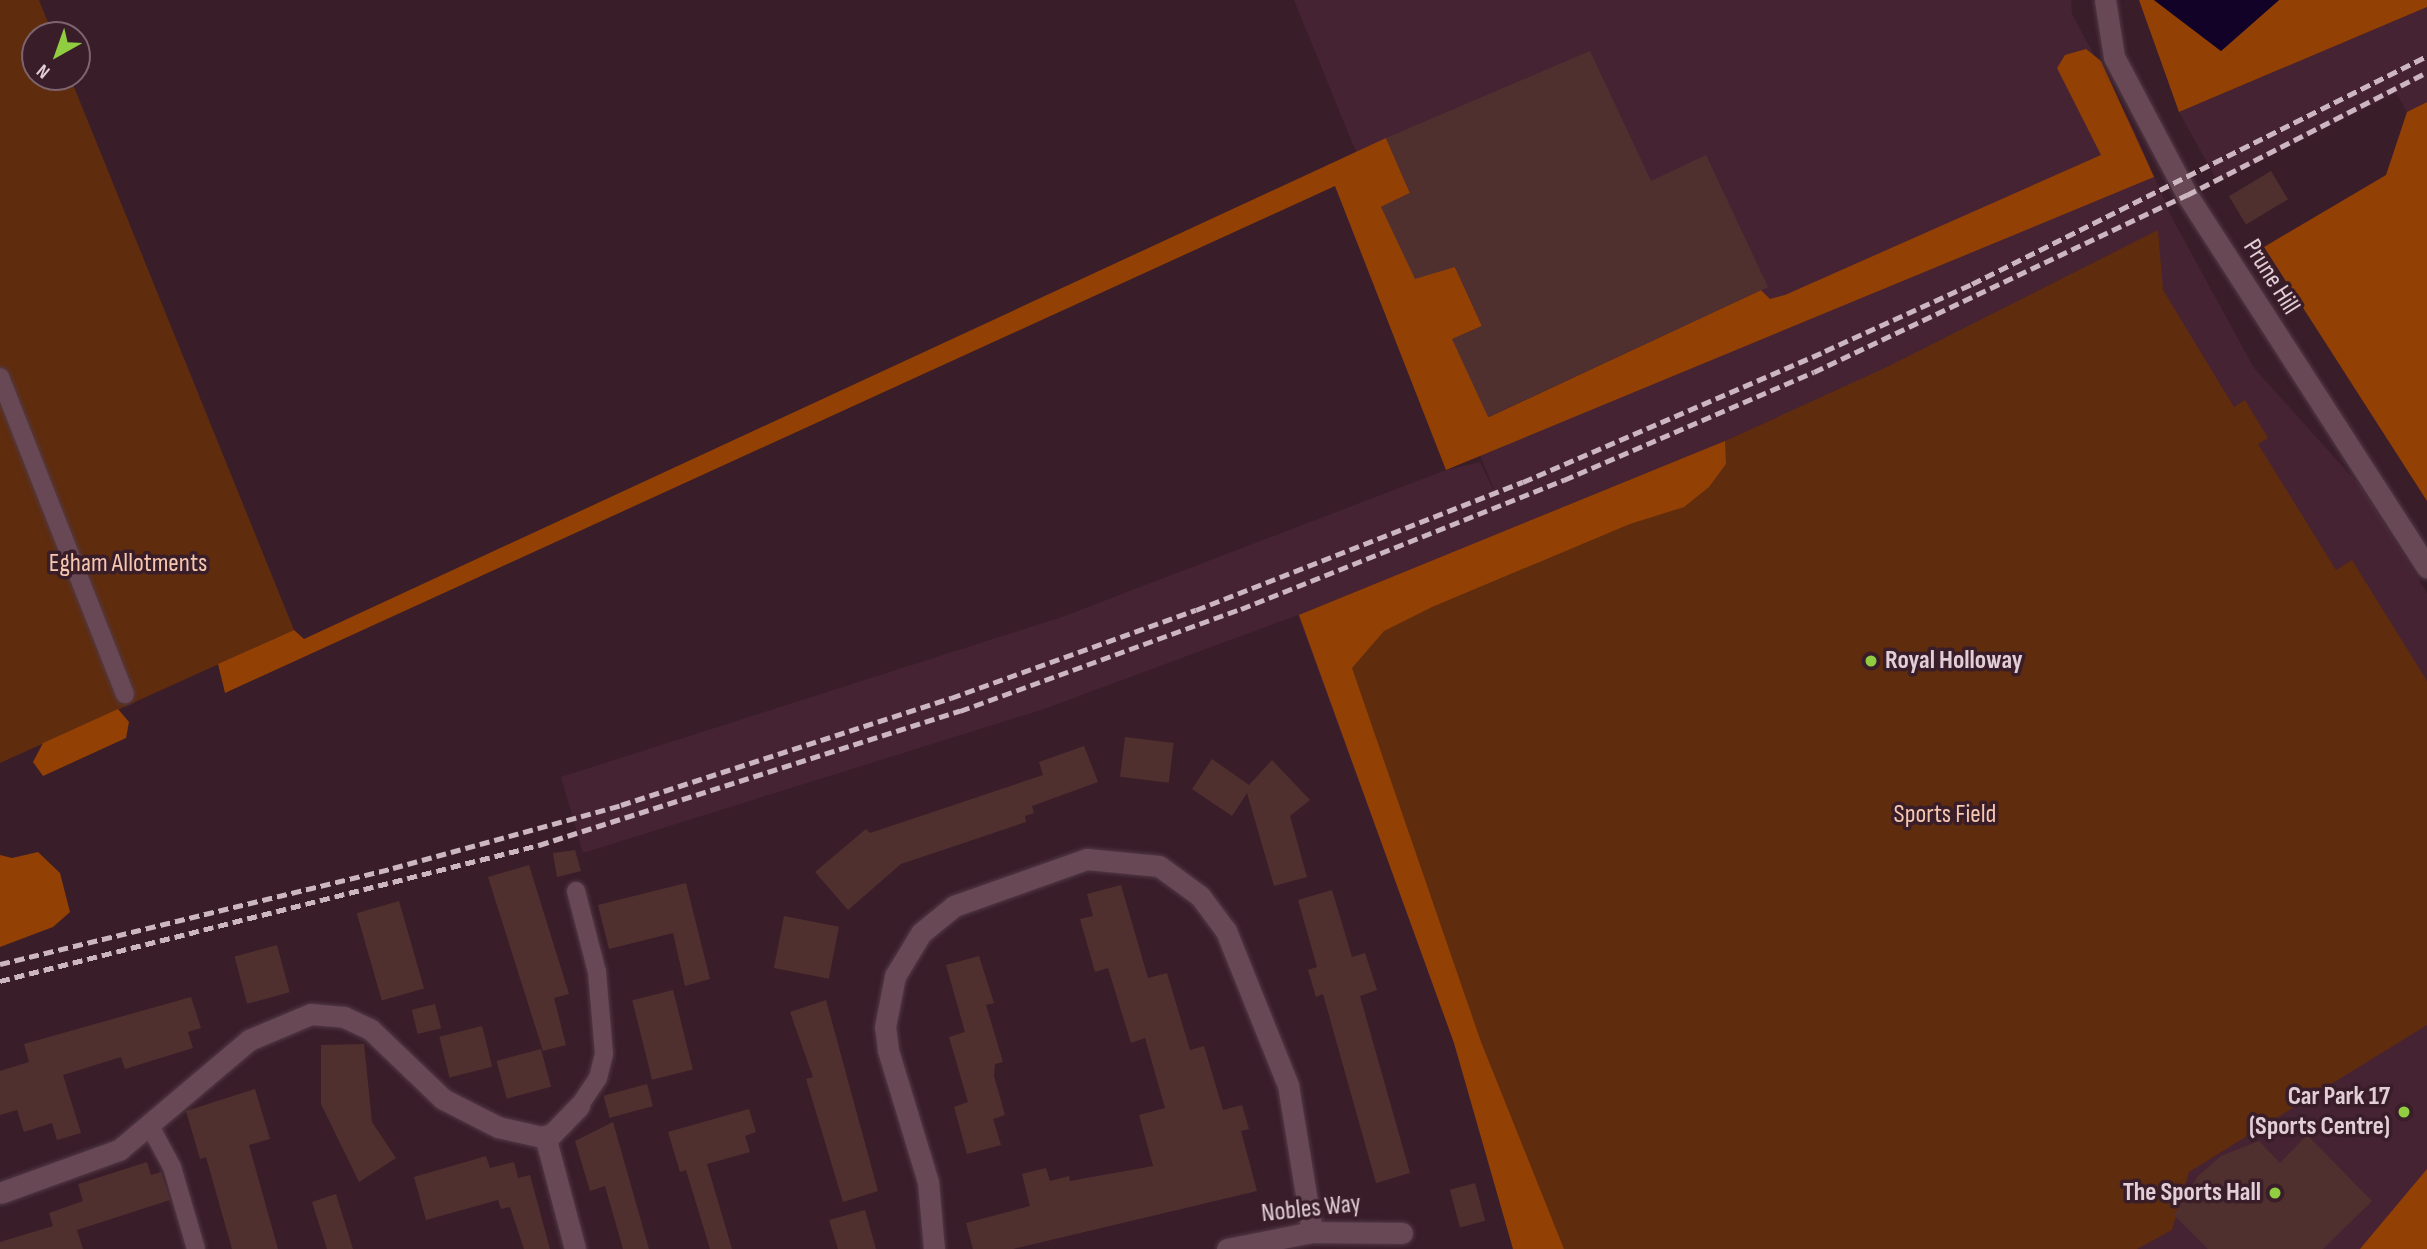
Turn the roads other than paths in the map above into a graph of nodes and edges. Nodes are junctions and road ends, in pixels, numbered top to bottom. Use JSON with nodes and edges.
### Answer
{"nodes":[{"id":1,"x":2105,"y":0,"type":"edge"},
{"id":2,"x":0,"y":377,"type":"edge"},
{"id":3,"x":2427,"y":568,"type":"edge"},
{"id":4,"x":125,"y":694,"type":"dead end"},
{"id":5,"x":576,"y":891,"type":"dead end"},
{"id":6,"x":579,"y":1106,"type":"joint"},
{"id":7,"x":151,"y":1128,"type":"junction"},
{"id":8,"x":545,"y":1136,"type":"junction"},
{"id":9,"x":0,"y":1193,"type":"edge"},
{"id":10,"x":1312,"y":1233,"type":"junction"},
{"id":11,"x":1402,"y":1233,"type":"dead end"},
{"id":12,"x":196,"y":1249,"type":"edge"},
{"id":13,"x":575,"y":1249,"type":"edge"},
{"id":14,"x":934,"y":1249,"type":"edge"},
{"id":15,"x":1227,"y":1249,"type":"edge"}],
"edges":[{"from":1,"to":3,"type":"street","name":"Prune Hill"},
{"from":2,"to":4,"type":"lane"},
{"from":5,"to":6,"type":"lane"},
{"from":6,"to":8,"type":"street"},
{"from":7,"to":8,"type":"street"},
{"from":7,"to":9,"type":"street"},
{"from":7,"to":12,"type":"lane"},
{"from":8,"to":13,"type":"street"},
{"from":10,"to":11,"type":"street","name":"Nobles Way"},
{"from":10,"to":14,"type":"street"},
{"from":10,"to":15,"type":"street","name":"Nobles Way"}]}
